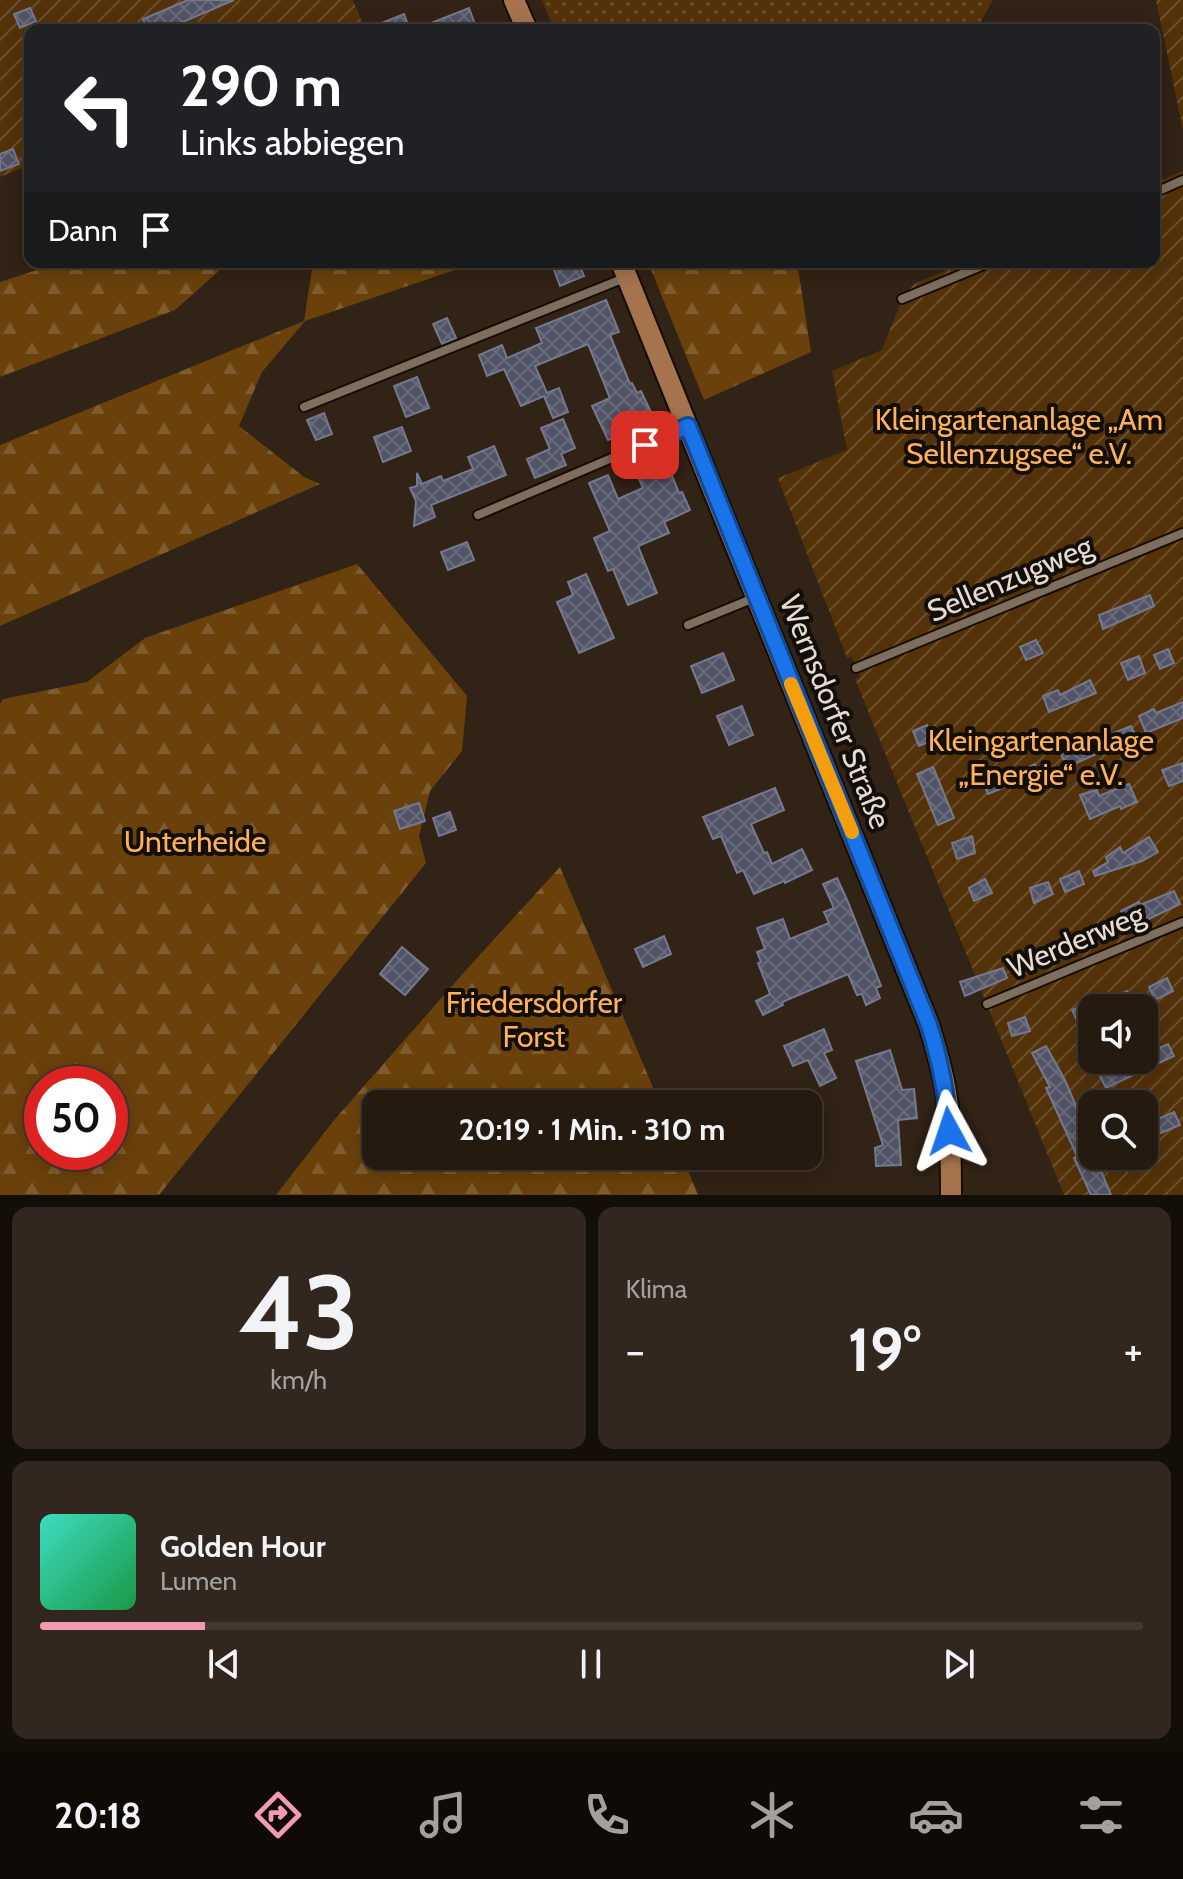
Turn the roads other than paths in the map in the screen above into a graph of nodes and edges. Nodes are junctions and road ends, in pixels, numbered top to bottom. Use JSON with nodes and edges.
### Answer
{"nodes":[{"id":1,"x":514,"y":0,"type":"edge"},
{"id":2,"x":524,"y":24,"type":"edge"},
{"id":3,"x":1183,"y":180,"type":"edge"},
{"id":4,"x":1160,"y":190,"type":"edge"},
{"id":5,"x":977,"y":268,"type":"edge"},
{"id":6,"x":624,"y":269,"type":"edge"},
{"id":7,"x":902,"y":299,"type":"dead end"},
{"id":8,"x":304,"y":407,"type":"dead end"},
{"id":9,"x":688,"y":426,"type":"junction"},
{"id":10,"x":478,"y":515,"type":"dead end"},
{"id":11,"x":1183,"y":533,"type":"edge"},
{"id":12,"x":756,"y":597,"type":"junction"},
{"id":13,"x":688,"y":625,"type":"dead end"},
{"id":14,"x":856,"y":668,"type":"dead end"},
{"id":15,"x":1183,"y":922,"type":"edge"},
{"id":16,"x":987,"y":1004,"type":"dead end"},
{"id":17,"x":951,"y":1195,"type":"edge"}],
"edges":[{"from":1,"to":2,"type":"main road"},
{"from":3,"to":4,"type":"lane"},
{"from":5,"to":7,"type":"lane"},
{"from":6,"to":8,"type":"lane"},
{"from":6,"to":9,"type":"main road","name":"Wernsdorfer Straße"},
{"from":9,"to":10,"type":"lane"},
{"from":9,"to":12,"type":"main road","name":"Wernsdorfer Straße"},
{"from":11,"to":14,"type":"lane","name":"Sellenzugweg"},
{"from":12,"to":13,"type":"lane"},
{"from":12,"to":17,"type":"main road","name":"Wernsdorfer Straße"},
{"from":15,"to":16,"type":"lane","name":"Werderweg"}]}
